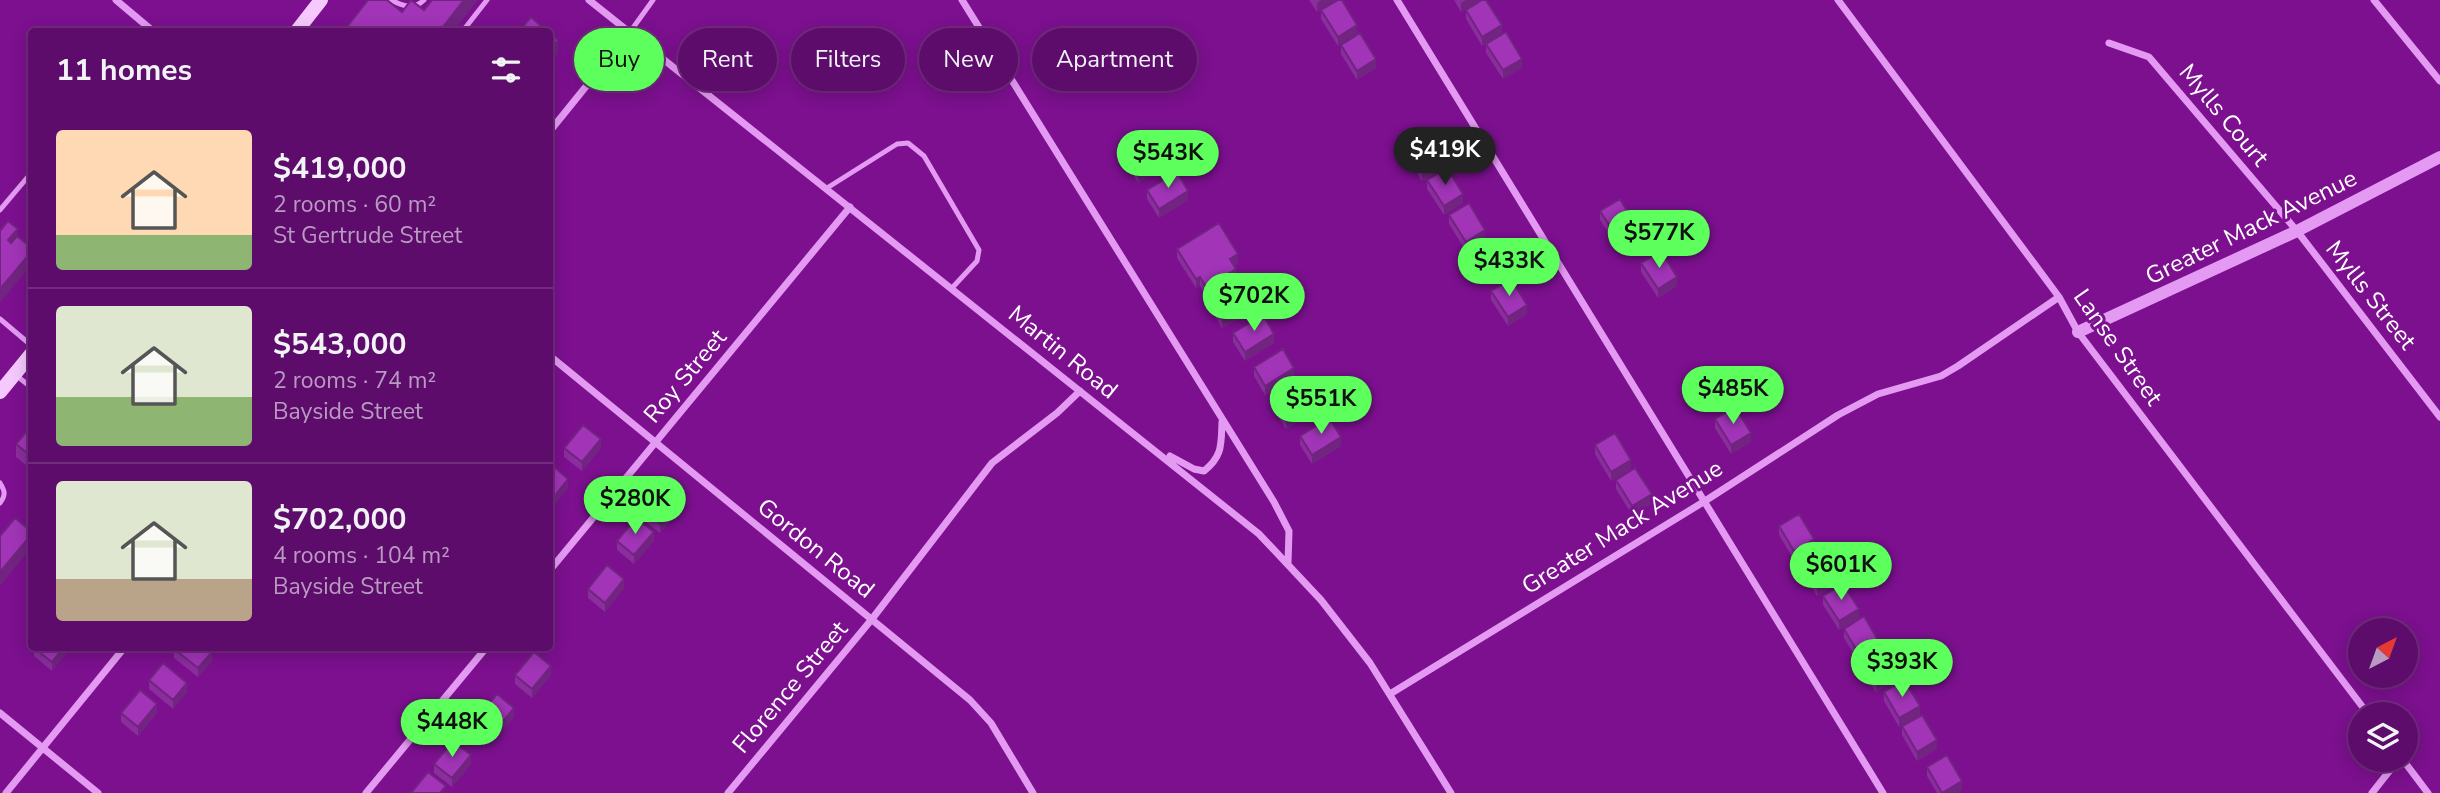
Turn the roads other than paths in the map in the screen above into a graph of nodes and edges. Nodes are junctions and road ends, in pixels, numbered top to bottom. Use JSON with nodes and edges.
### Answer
{"nodes":[{"id":1,"x":116,"y":0,"type":"edge"},
{"id":2,"x":391,"y":0,"type":"edge"},
{"id":3,"x":424,"y":0,"type":"edge"},
{"id":4,"x":488,"y":0,"type":"edge"},
{"id":5,"x":589,"y":0,"type":"edge"},
{"id":6,"x":653,"y":0,"type":"edge"},
{"id":7,"x":962,"y":0,"type":"edge"},
{"id":8,"x":1397,"y":0,"type":"edge"},
{"id":9,"x":1838,"y":0,"type":"edge"},
{"id":10,"x":2374,"y":0,"type":"edge"},
{"id":11,"x":318,"y":1,"type":"edge"},
{"id":12,"x":149,"y":28,"type":"edge"},
{"id":13,"x":299,"y":28,"type":"edge"},
{"id":14,"x":465,"y":28,"type":"edge"},
{"id":15,"x":625,"y":28,"type":"edge"},
{"id":16,"x":633,"y":28,"type":"edge"},
{"id":17,"x":2109,"y":43,"type":"dead end"},
{"id":18,"x":664,"y":59,"type":"edge"},
{"id":19,"x":2440,"y":81,"type":"edge"},
{"id":20,"x":582,"y":91,"type":"edge"},
{"id":21,"x":553,"y":127,"type":"edge"},
{"id":22,"x":2440,"y":157,"type":"edge"},
{"id":23,"x":28,"y":177,"type":"edge"},
{"id":24,"x":827,"y":188,"type":"junction"},
{"id":25,"x":850,"y":207,"type":"junction"},
{"id":26,"x":0,"y":210,"type":"edge"},
{"id":27,"x":2297,"y":231,"type":"junction"},
{"id":28,"x":953,"y":288,"type":"junction"},
{"id":29,"x":2059,"y":297,"type":"junction"},
{"id":30,"x":0,"y":319,"type":"edge"},
{"id":31,"x":2078,"y":332,"type":"junction"},
{"id":32,"x":28,"y":343,"type":"edge"},
{"id":33,"x":28,"y":358,"type":"edge"},
{"id":34,"x":553,"y":358,"type":"edge"},
{"id":35,"x":15,"y":374,"type":"junction"},
{"id":36,"x":28,"y":385,"type":"edge"},
{"id":37,"x":1080,"y":391,"type":"junction"},
{"id":38,"x":0,"y":392,"type":"edge"},
{"id":39,"x":2440,"y":417,"type":"edge"},
{"id":40,"x":1222,"y":421,"type":"junction"},
{"id":41,"x":656,"y":441,"type":"junction"},
{"id":42,"x":1147,"y":444,"type":"junction"},
{"id":43,"x":0,"y":483,"type":"edge"},
{"id":44,"x":1705,"y":501,"type":"junction"},
{"id":45,"x":0,"y":503,"type":"edge"},
{"id":46,"x":1288,"y":563,"type":"junction"},
{"id":47,"x":553,"y":566,"type":"edge"},
{"id":48,"x":872,"y":619,"type":"junction"},
{"id":49,"x":122,"y":651,"type":"edge"},
{"id":50,"x":484,"y":651,"type":"edge"},
{"id":51,"x":1390,"y":694,"type":"junction"},
{"id":52,"x":2359,"y":702,"type":"edge"},
{"id":53,"x":0,"y":713,"type":"edge"},
{"id":54,"x":43,"y":748,"type":"junction"},
{"id":55,"x":2389,"y":772,"type":"edge"},
{"id":56,"x":2412,"y":772,"type":"edge"},
{"id":57,"x":6,"y":793,"type":"edge"},
{"id":58,"x":97,"y":793,"type":"edge"},
{"id":59,"x":366,"y":793,"type":"edge"},
{"id":60,"x":728,"y":793,"type":"edge"},
{"id":61,"x":1033,"y":793,"type":"edge"},
{"id":62,"x":1451,"y":793,"type":"edge"},
{"id":63,"x":1883,"y":793,"type":"edge"},
{"id":64,"x":2372,"y":793,"type":"edge"},
{"id":65,"x":2428,"y":793,"type":"edge"}],
"edges":[{"from":1,"to":12,"type":"street"},
{"from":2,"to":3,"type":"lane"},
{"from":4,"to":14,"type":"lane"},
{"from":5,"to":15,"type":"street","name":"Martin Road"},
{"from":6,"to":16,"type":"lane"},
{"from":7,"to":40,"type":"street"},
{"from":8,"to":44,"type":"street"},
{"from":9,"to":29,"type":"street","name":"Lanse Street"},
{"from":10,"to":19,"type":"street"},
{"from":11,"to":13,"type":"main road"},
{"from":17,"to":27,"type":"street","name":"Mylls Court"},
{"from":18,"to":24,"type":"street","name":"Martin Road"},
{"from":20,"to":21,"type":"street"},
{"from":22,"to":27,"type":"street","name":"Greater Mack Avenue"},
{"from":23,"to":26,"type":"lane"},
{"from":24,"to":25,"type":"street","name":"Martin Road"},
{"from":24,"to":28,"type":"lane"},
{"from":25,"to":28,"type":"street","name":"Martin Road"},
{"from":25,"to":41,"type":"street","name":"Roy Street"},
{"from":27,"to":31,"type":"street","name":"Greater Mack Avenue"},
{"from":27,"to":39,"type":"street","name":"Mylls Street"},
{"from":28,"to":37,"type":"street","name":"Martin Road"},
{"from":29,"to":31,"type":"street","name":"Lanse Street"},
{"from":29,"to":44,"type":"street","name":"Greater Mack Avenue"},
{"from":30,"to":32,"type":"lane"},
{"from":31,"to":52,"type":"street","name":"Lanse Street"},
{"from":33,"to":35,"type":"main road"},
{"from":34,"to":41,"type":"street","name":"Gordon Road"},
{"from":35,"to":36,"type":"lane"},
{"from":35,"to":38,"type":"main road"},
{"from":37,"to":42,"type":"street","name":"Martin Road"},
{"from":37,"to":48,"type":"street","name":"Florence Street"},
{"from":40,"to":42,"type":"street"},
{"from":40,"to":46,"type":"street"},
{"from":41,"to":47,"type":"street","name":"Roy Street"},
{"from":41,"to":48,"type":"street","name":"Gordon Road"},
{"from":42,"to":46,"type":"street","name":"Martin Road"},
{"from":43,"to":45,"type":"lane"},
{"from":44,"to":51,"type":"street","name":"Greater Mack Avenue"},
{"from":44,"to":63,"type":"street"},
{"from":46,"to":51,"type":"street","name":"Martin Road"},
{"from":48,"to":60,"type":"street","name":"Florence Street"},
{"from":48,"to":61,"type":"street","name":"Gordon Road"},
{"from":49,"to":54,"type":"street"},
{"from":50,"to":59,"type":"street"},
{"from":51,"to":62,"type":"street","name":"Martin Road"},
{"from":53,"to":54,"type":"street"},
{"from":54,"to":57,"type":"street"},
{"from":54,"to":58,"type":"street"},
{"from":55,"to":64,"type":"street"},
{"from":56,"to":65,"type":"street"}]}
